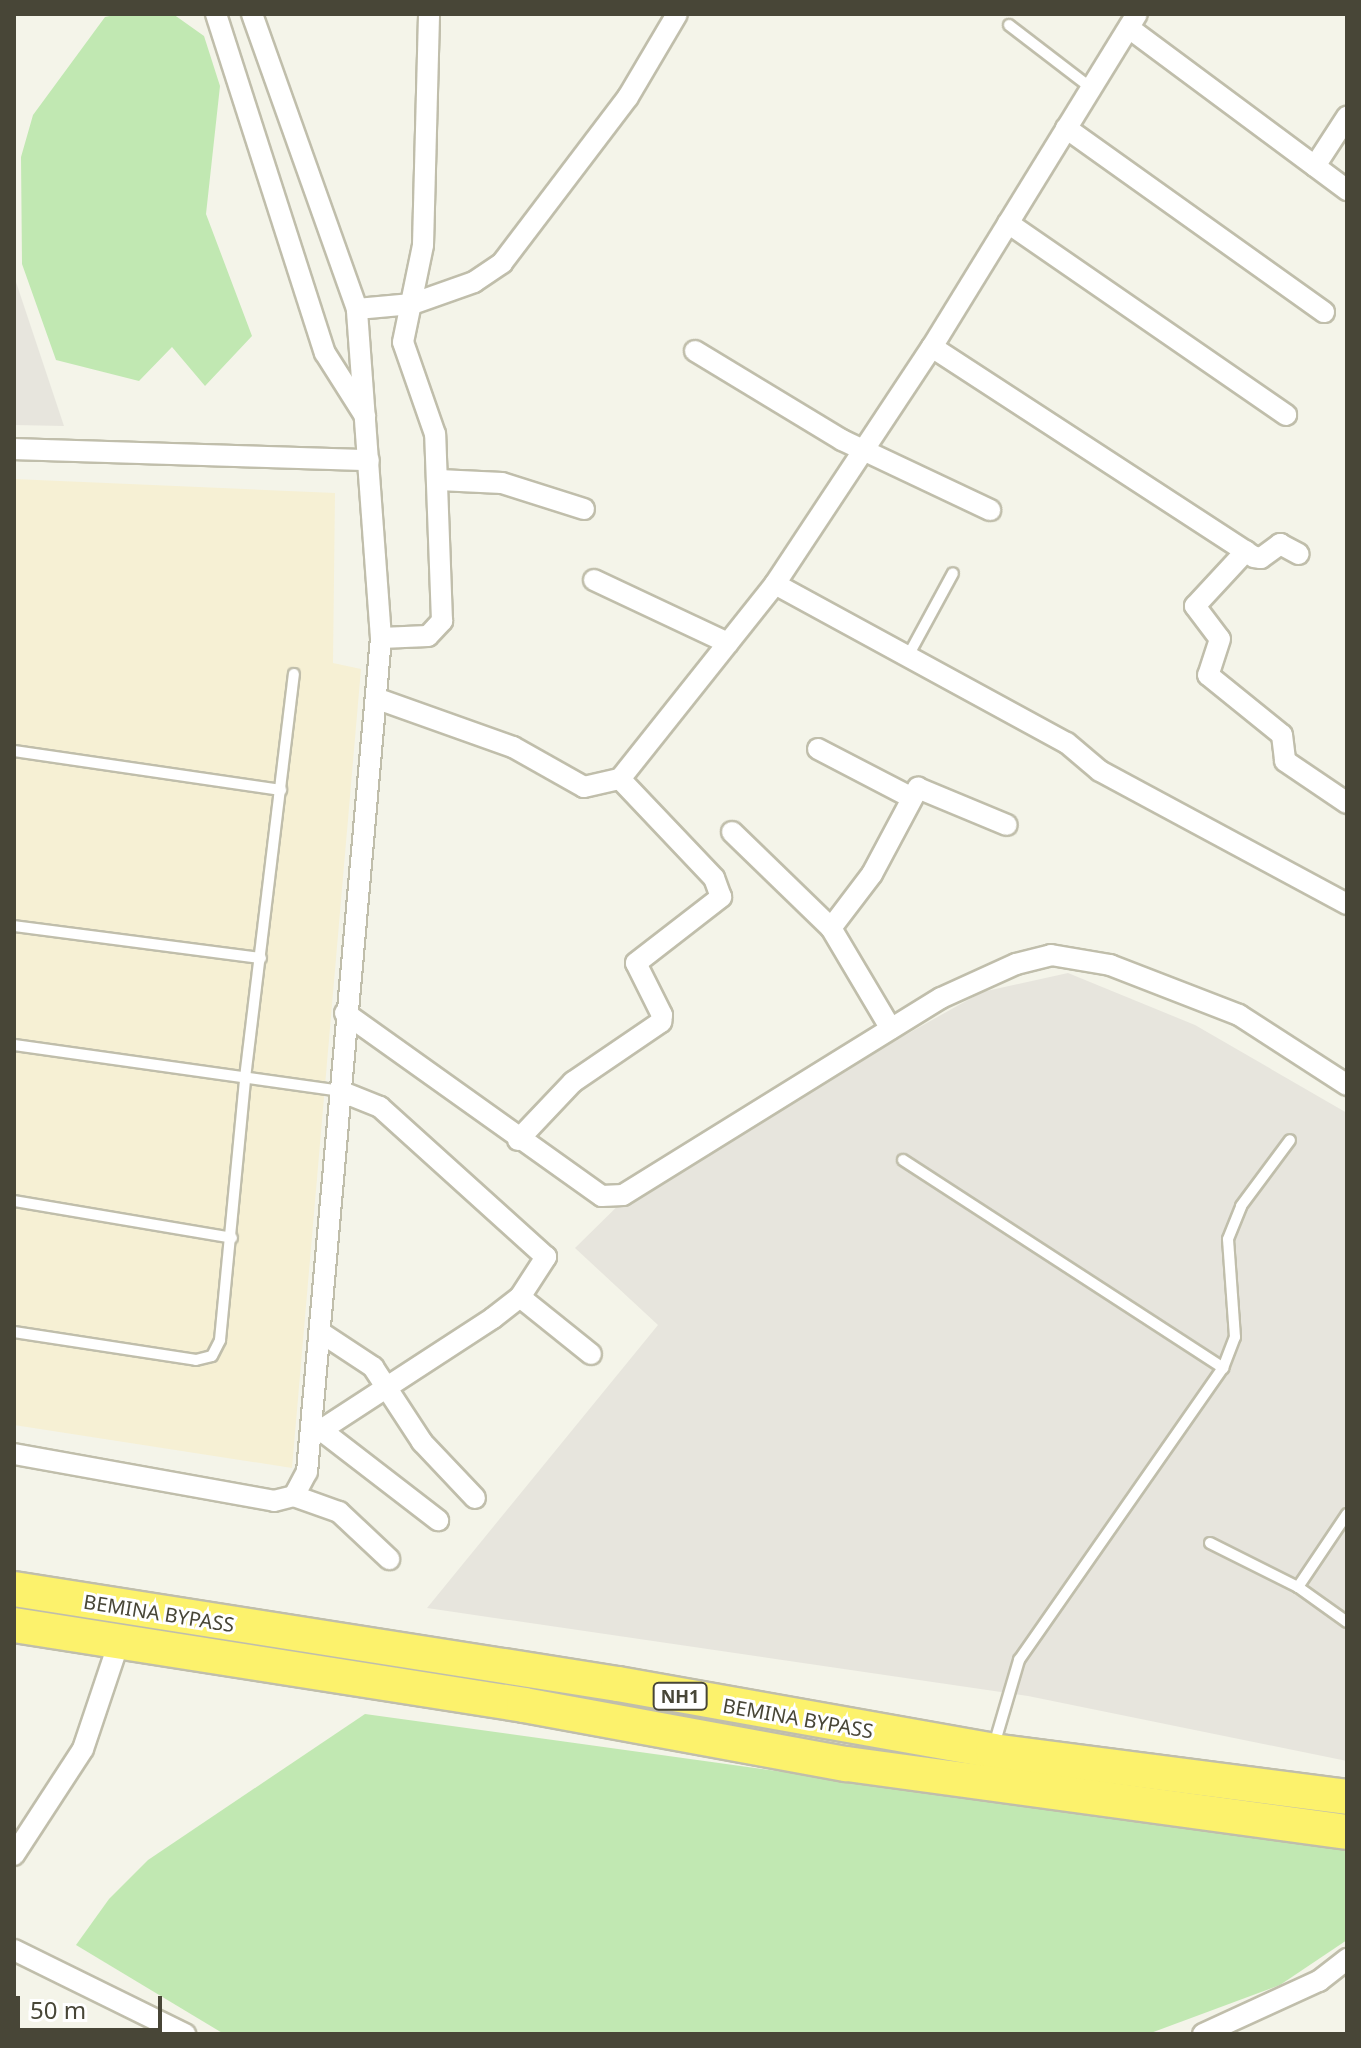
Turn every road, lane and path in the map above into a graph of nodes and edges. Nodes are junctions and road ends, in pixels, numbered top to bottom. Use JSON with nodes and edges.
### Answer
{"nodes":[{"id":1,"x":216,"y":14,"type":"edge"},
{"id":2,"x":252,"y":14,"type":"edge"},
{"id":3,"x":429,"y":14,"type":"edge"},
{"id":4,"x":677,"y":14,"type":"edge"},
{"id":5,"x":1133,"y":21,"type":"edge"},
{"id":6,"x":1009,"y":25,"type":"dead end"},
{"id":7,"x":1091,"y":88,"type":"junction"},
{"id":8,"x":1347,"y":117,"type":"edge"},
{"id":9,"x":1066,"y":128,"type":"junction"},
{"id":10,"x":1315,"y":166,"type":"junction"},
{"id":11,"x":1347,"y":190,"type":"edge"},
{"id":12,"x":1008,"y":223,"type":"junction"},
{"id":13,"x":412,"y":304,"type":"junction"},
{"id":14,"x":357,"y":309,"type":"junction"},
{"id":15,"x":1324,"y":312,"type":"dead end"},
{"id":16,"x":932,"y":347,"type":"junction"},
{"id":17,"x":695,"y":351,"type":"dead end"},
{"id":18,"x":1286,"y":415,"type":"dead end"},
{"id":19,"x":367,"y":419,"type":"junction"},
{"id":20,"x":14,"y":449,"type":"edge"},
{"id":21,"x":864,"y":450,"type":"junction"},
{"id":22,"x":369,"y":460,"type":"junction"},
{"id":23,"x":439,"y":480,"type":"junction"},
{"id":24,"x":584,"y":509,"type":"dead end"},
{"id":25,"x":990,"y":510,"type":"dead end"},
{"id":26,"x":1246,"y":551,"type":"junction"},
{"id":27,"x":1299,"y":554,"type":"dead end"},
{"id":28,"x":953,"y":573,"type":"dead end"},
{"id":29,"x":594,"y":580,"type":"dead end"},
{"id":30,"x":775,"y":584,"type":"junction"},
{"id":31,"x":381,"y":638,"type":"junction"},
{"id":32,"x":728,"y":643,"type":"junction"},
{"id":33,"x":908,"y":656,"type":"junction"},
{"id":34,"x":294,"y":674,"type":"dead end"},
{"id":35,"x":378,"y":699,"type":"junction"},
{"id":36,"x":818,"y":749,"type":"dead end"},
{"id":37,"x":14,"y":751,"type":"edge"},
{"id":38,"x":620,"y":779,"type":"junction"},
{"id":39,"x":281,"y":790,"type":"junction"},
{"id":40,"x":912,"y":798,"type":"junction"},
{"id":41,"x":1347,"y":803,"type":"edge"},
{"id":42,"x":1007,"y":825,"type":"dead end"},
{"id":43,"x":732,"y":832,"type":"dead end"},
{"id":44,"x":1347,"y":904,"type":"edge"},
{"id":45,"x":14,"y":926,"type":"edge"},
{"id":46,"x":831,"y":928,"type":"junction"},
{"id":47,"x":261,"y":958,"type":"junction"},
{"id":48,"x":345,"y":1013,"type":"junction"},
{"id":49,"x":891,"y":1029,"type":"junction"},
{"id":50,"x":14,"y":1045,"type":"edge"},
{"id":51,"x":245,"y":1078,"type":"junction"},
{"id":52,"x":1347,"y":1085,"type":"edge"},
{"id":53,"x":340,"y":1091,"type":"junction"},
{"id":54,"x":518,"y":1140,"type":"junction"},
{"id":55,"x":1290,"y":1140,"type":"dead end"},
{"id":56,"x":903,"y":1160,"type":"dead end"},
{"id":57,"x":14,"y":1201,"type":"edge"},
{"id":58,"x":232,"y":1238,"type":"junction"},
{"id":59,"x":520,"y":1297,"type":"junction"},
{"id":60,"x":14,"y":1332,"type":"edge"},
{"id":61,"x":320,"y":1332,"type":"junction"},
{"id":62,"x":591,"y":1354,"type":"dead end"},
{"id":63,"x":1223,"y":1368,"type":"junction"},
{"id":64,"x":386,"y":1386,"type":"junction"},
{"id":65,"x":316,"y":1433,"type":"junction"},
{"id":66,"x":14,"y":1454,"type":"edge"},
{"id":67,"x":294,"y":1496,"type":"junction"},
{"id":68,"x":475,"y":1498,"type":"dead end"},
{"id":69,"x":1347,"y":1514,"type":"edge"},
{"id":70,"x":438,"y":1520,"type":"dead end"},
{"id":71,"x":1210,"y":1543,"type":"dead end"},
{"id":72,"x":389,"y":1559,"type":"dead end"},
{"id":73,"x":1298,"y":1587,"type":"junction"},
{"id":74,"x":14,"y":1589,"type":"edge"},
{"id":75,"x":1347,"y":1622,"type":"edge"},
{"id":76,"x":14,"y":1625,"type":"edge"},
{"id":77,"x":119,"y":1642,"type":"junction"},
{"id":78,"x":993,"y":1751,"type":"junction"},
{"id":79,"x":1347,"y":1797,"type":"edge"},
{"id":80,"x":1347,"y":1832,"type":"edge"},
{"id":81,"x":14,"y":1855,"type":"edge"},
{"id":82,"x":14,"y":1950,"type":"edge"},
{"id":83,"x":1347,"y":1959,"type":"edge"},
{"id":84,"x":185,"y":2034,"type":"edge"},
{"id":85,"x":1203,"y":2034,"type":"edge"}],
"edges":[{"from":1,"to":19,"type":"street"},
{"from":2,"to":14,"type":"street"},
{"from":3,"to":13,"type":"street"},
{"from":4,"to":13,"type":"street"},
{"from":5,"to":7,"type":"street"},
{"from":5,"to":10,"type":"street"},
{"from":6,"to":7,"type":"lane"},
{"from":7,"to":9,"type":"street"},
{"from":8,"to":10,"type":"street"},
{"from":9,"to":12,"type":"street"},
{"from":9,"to":15,"type":"street"},
{"from":10,"to":11,"type":"street"},
{"from":12,"to":16,"type":"street"},
{"from":12,"to":18,"type":"street"},
{"from":13,"to":14,"type":"street"},
{"from":13,"to":23,"type":"street"},
{"from":14,"to":19,"type":"street"},
{"from":16,"to":21,"type":"street"},
{"from":16,"to":26,"type":"street"},
{"from":17,"to":21,"type":"street"},
{"from":19,"to":22,"type":"street"},
{"from":20,"to":22,"type":"street"},
{"from":21,"to":25,"type":"street"},
{"from":21,"to":30,"type":"street"},
{"from":22,"to":31,"type":"street"},
{"from":23,"to":24,"type":"street"},
{"from":23,"to":31,"type":"street"},
{"from":26,"to":27,"type":"street"},
{"from":26,"to":41,"type":"street"},
{"from":28,"to":33,"type":"lane"},
{"from":29,"to":32,"type":"street"},
{"from":30,"to":32,"type":"street"},
{"from":30,"to":33,"type":"street"},
{"from":31,"to":35,"type":"street"},
{"from":32,"to":38,"type":"street"},
{"from":33,"to":44,"type":"street"},
{"from":34,"to":39,"type":"lane"},
{"from":35,"to":38,"type":"street"},
{"from":35,"to":48,"type":"street"},
{"from":36,"to":40,"type":"street"},
{"from":37,"to":39,"type":"lane"},
{"from":38,"to":54,"type":"street"},
{"from":39,"to":47,"type":"lane"},
{"from":40,"to":42,"type":"street"},
{"from":40,"to":46,"type":"street"},
{"from":43,"to":46,"type":"street"},
{"from":45,"to":47,"type":"lane"},
{"from":46,"to":49,"type":"street"},
{"from":47,"to":51,"type":"lane"},
{"from":48,"to":53,"type":"street"},
{"from":48,"to":54,"type":"street"},
{"from":49,"to":52,"type":"street"},
{"from":49,"to":54,"type":"street"},
{"from":50,"to":51,"type":"lane"},
{"from":51,"to":53,"type":"lane"},
{"from":51,"to":58,"type":"lane"},
{"from":53,"to":59,"type":"street"},
{"from":53,"to":61,"type":"street"},
{"from":55,"to":63,"type":"lane"},
{"from":56,"to":63,"type":"lane"},
{"from":57,"to":58,"type":"lane"},
{"from":58,"to":60,"type":"lane"},
{"from":59,"to":62,"type":"street"},
{"from":59,"to":64,"type":"street"},
{"from":61,"to":64,"type":"street"},
{"from":61,"to":65,"type":"street"},
{"from":63,"to":78,"type":"lane"},
{"from":64,"to":65,"type":"street"},
{"from":64,"to":68,"type":"street"},
{"from":65,"to":67,"type":"street"},
{"from":65,"to":70,"type":"street"},
{"from":66,"to":67,"type":"street"},
{"from":67,"to":72,"type":"street"},
{"from":69,"to":73,"type":"lane"},
{"from":71,"to":73,"type":"lane"},
{"from":73,"to":75,"type":"lane"},
{"from":74,"to":78,"type":"highway","name":"BEMINA BYPASS","number":"NH1"},
{"from":76,"to":77,"type":"highway","name":"BEMINA BYPASS","number":"NH1"},
{"from":77,"to":80,"type":"highway","name":"BEMINA BYPASS","number":"NH1"},
{"from":77,"to":81,"type":"street"},
{"from":78,"to":79,"type":"highway","name":"BEMINA BYPASS","number":"NH1"},
{"from":82,"to":84,"type":"street"},
{"from":83,"to":85,"type":"street"}]}
